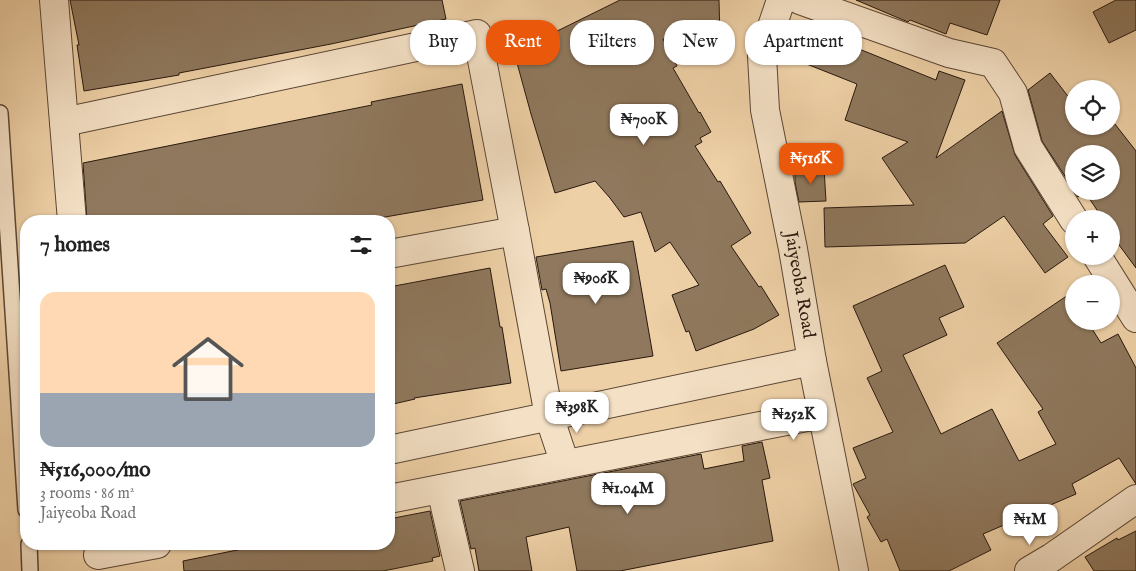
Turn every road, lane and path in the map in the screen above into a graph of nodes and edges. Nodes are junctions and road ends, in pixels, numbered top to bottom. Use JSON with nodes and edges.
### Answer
{"nodes":[{"id":1,"x":54,"y":0,"type":"edge"},
{"id":2,"x":781,"y":0,"type":"edge"},
{"id":3,"x":800,"y":0,"type":"edge"},
{"id":4,"x":0,"y":113,"type":"edge"},
{"id":5,"x":64,"y":122,"type":"junction"},
{"id":6,"x":1068,"y":210,"type":"edge"},
{"id":7,"x":72,"y":215,"type":"edge"},
{"id":8,"x":515,"y":231,"type":"junction"},
{"id":9,"x":395,"y":253,"type":"edge"},
{"id":10,"x":1103,"y":265,"type":"edge"},
{"id":11,"x":1136,"y":318,"type":"edge"},
{"id":12,"x":812,"y":361,"type":"junction"},
{"id":13,"x":822,"y":414,"type":"junction"},
{"id":14,"x":549,"y":416,"type":"junction"},
{"id":15,"x":20,"y":418,"type":"edge"},
{"id":16,"x":395,"y":449,"type":"edge"},
{"id":17,"x":565,"y":464,"type":"junction"},
{"id":18,"x":441,"y":489,"type":"junction"},
{"id":19,"x":395,"y":498,"type":"edge"},
{"id":20,"x":1136,"y":499,"type":"edge"},
{"id":21,"x":28,"y":550,"type":"edge"},
{"id":22,"x":130,"y":550,"type":"edge"},
{"id":23,"x":98,"y":557,"type":"edge"},
{"id":24,"x":1047,"y":567,"type":"edge"},
{"id":25,"x":851,"y":570,"type":"edge"},
{"id":26,"x":30,"y":571,"type":"edge"},
{"id":27,"x":460,"y":571,"type":"edge"}],
"edges":[{"from":1,"to":5,"type":"street"},
{"from":2,"to":12,"type":"street","name":"Jaiyeoba Road"},
{"from":3,"to":6,"type":"street"},
{"from":4,"to":15,"type":"lane"},
{"from":5,"to":7,"type":"street"},
{"from":5,"to":8,"type":"street"},
{"from":8,"to":9,"type":"street"},
{"from":8,"to":14,"type":"street"},
{"from":10,"to":11,"type":"street"},
{"from":12,"to":13,"type":"street","name":"Jaiyeoba Road"},
{"from":12,"to":14,"type":"street"},
{"from":13,"to":17,"type":"street"},
{"from":13,"to":25,"type":"street","name":"Jaiyeoba Road"},
{"from":14,"to":16,"type":"street"},
{"from":14,"to":17,"type":"street"},
{"from":17,"to":18,"type":"street"},
{"from":18,"to":19,"type":"street"},
{"from":18,"to":27,"type":"street"},
{"from":20,"to":24,"type":"street"},
{"from":21,"to":26,"type":"lane"},
{"from":22,"to":23,"type":"street"}]}
